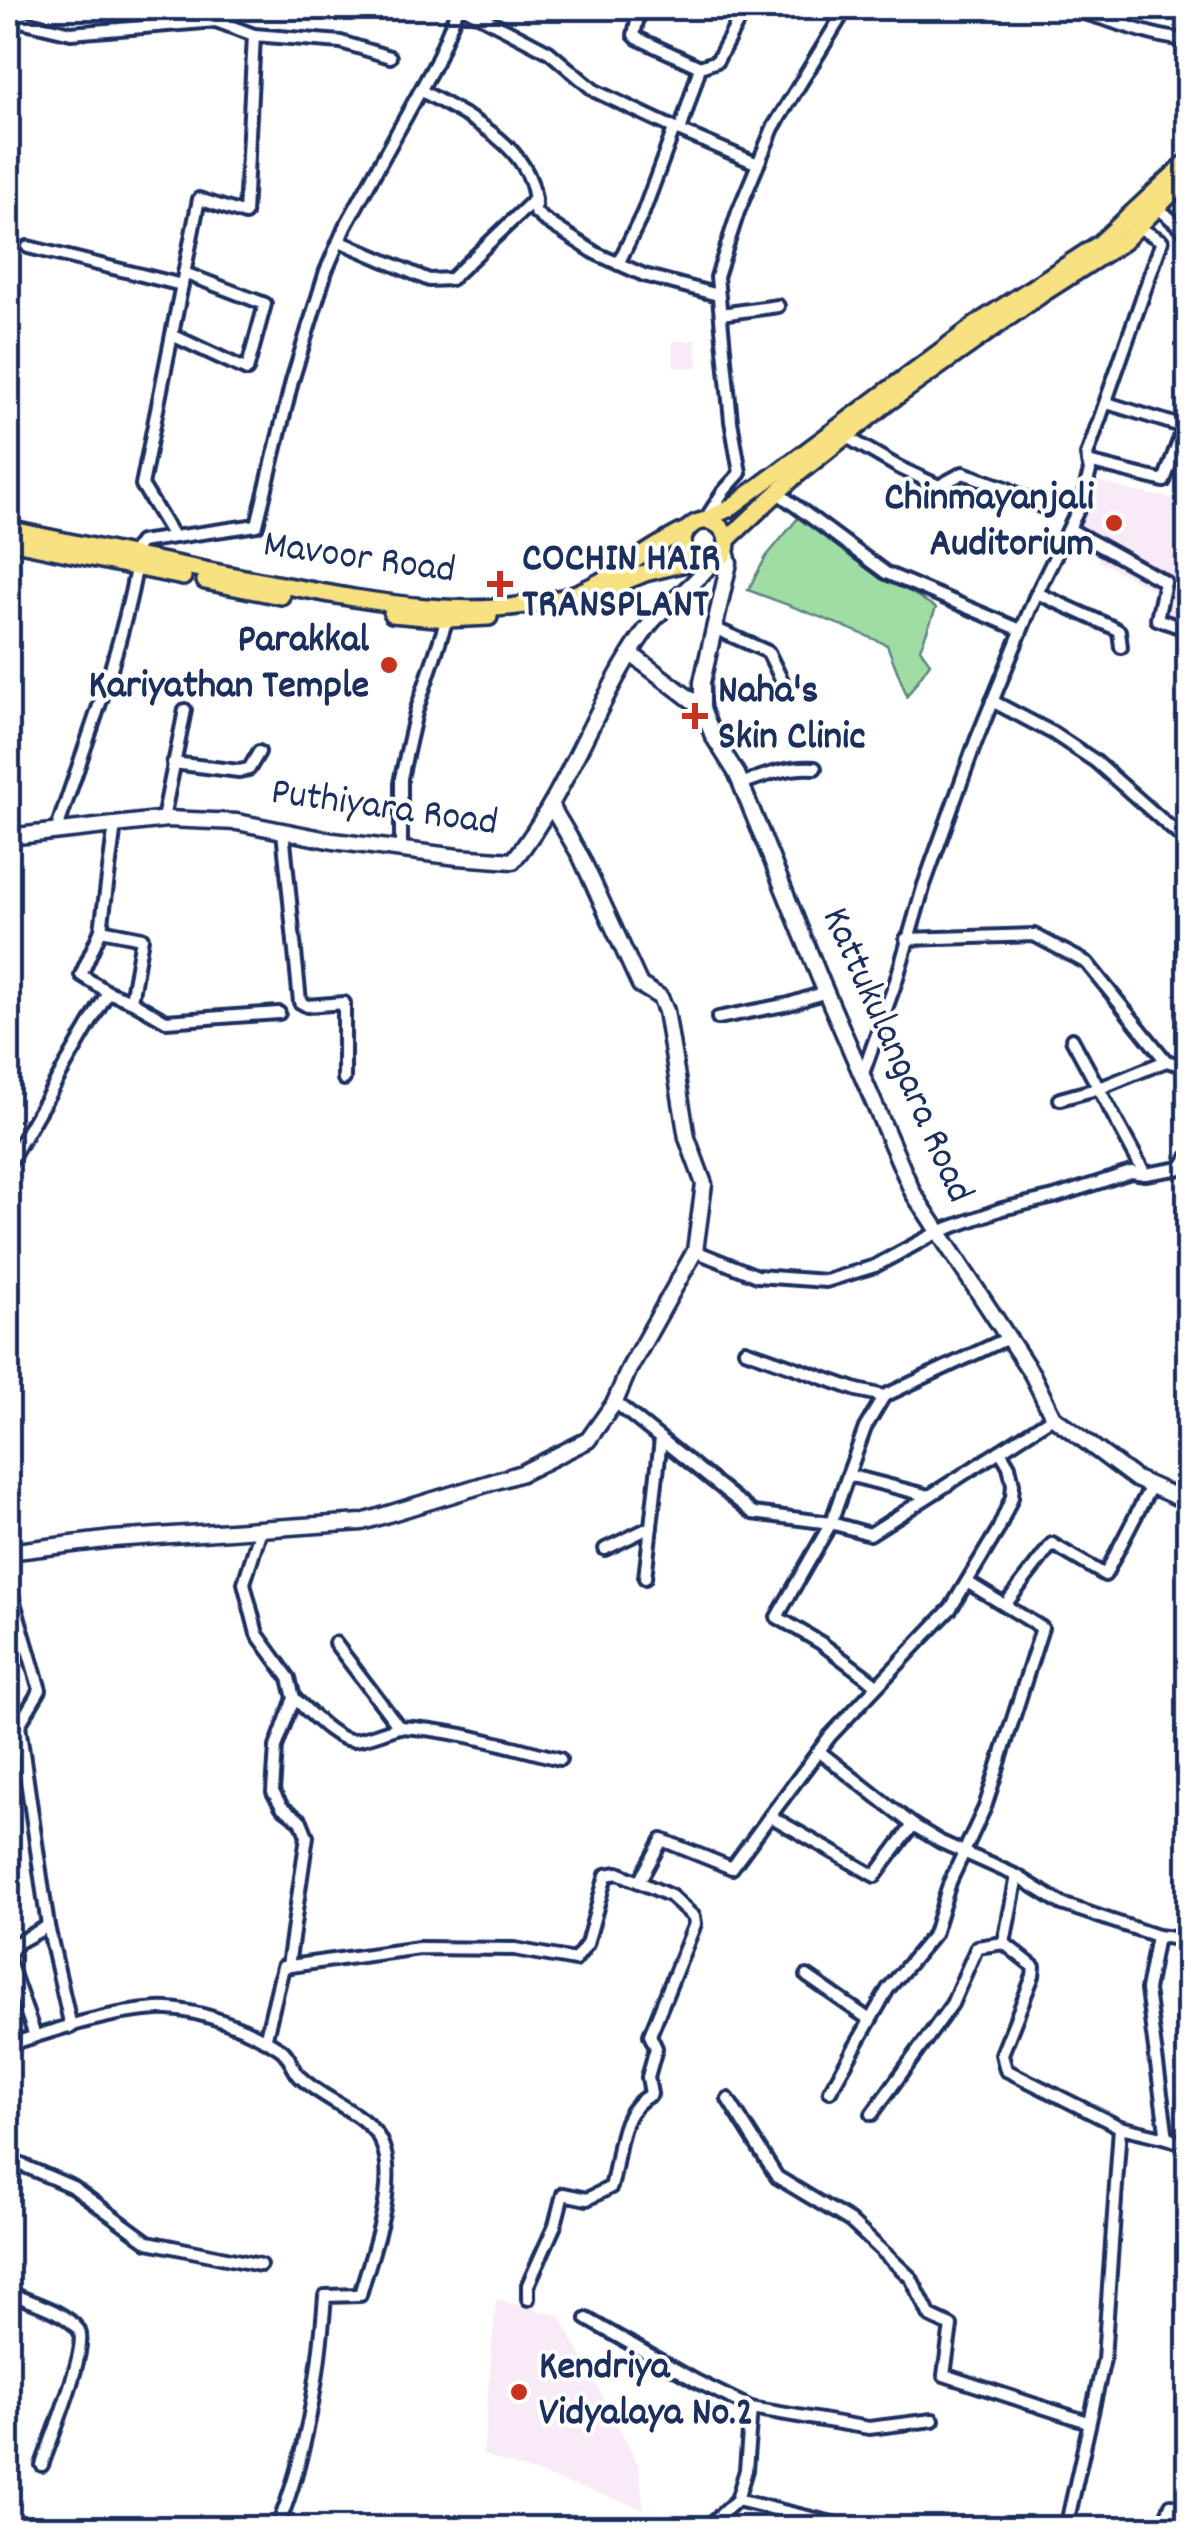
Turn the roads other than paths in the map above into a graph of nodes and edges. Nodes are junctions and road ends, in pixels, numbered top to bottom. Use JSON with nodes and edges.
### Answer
{"nodes":[{"id":1,"x":216,"y":8,"type":"edge"},
{"id":2,"x":462,"y":8,"type":"edge"},
{"id":3,"x":640,"y":8,"type":"edge"},
{"id":4,"x":745,"y":8,"type":"edge"},
{"id":5,"x":1062,"y":8,"type":"edge"},
{"id":6,"x":844,"y":12,"type":"dead end"},
{"id":7,"x":12,"y":14,"type":"edge"},
{"id":8,"x":216,"y":21,"type":"junction"},
{"id":9,"x":254,"y":35,"type":"junction"},
{"id":10,"x":1188,"y":40,"type":"edge"},
{"id":11,"x":390,"y":57,"type":"dead end"},
{"id":12,"x":700,"y":67,"type":"junction"},
{"id":13,"x":422,"y":91,"type":"junction"},
{"id":14,"x":677,"y":130,"type":"junction"},
{"id":15,"x":1188,"y":161,"type":"edge"},
{"id":16,"x":758,"y":164,"type":"junction"},
{"id":17,"x":1188,"y":177,"type":"edge"},
{"id":18,"x":536,"y":199,"type":"junction"},
{"id":19,"x":1157,"y":208,"type":"junction"},
{"id":20,"x":1138,"y":226,"type":"junction"},
{"id":21,"x":1188,"y":234,"type":"edge"},
{"id":22,"x":339,"y":241,"type":"junction"},
{"id":23,"x":28,"y":247,"type":"dead end"},
{"id":24,"x":618,"y":264,"type":"junction"},
{"id":25,"x":183,"y":279,"type":"junction"},
{"id":26,"x":718,"y":295,"type":"junction"},
{"id":27,"x":778,"y":306,"type":"dead end"},
{"id":28,"x":720,"y":314,"type":"junction"},
{"id":29,"x":172,"y":335,"type":"junction"},
{"id":30,"x":1107,"y":403,"type":"junction"},
{"id":31,"x":1186,"y":428,"type":"edge"},
{"id":32,"x":845,"y":436,"type":"junction"},
{"id":33,"x":1088,"y":462,"type":"junction"},
{"id":34,"x":778,"y":493,"type":"junction"},
{"id":35,"x":1048,"y":510,"type":"dead end"},
{"id":36,"x":705,"y":520,"type":"junction"},
{"id":37,"x":688,"y":529,"type":"junction"},
{"id":38,"x":8,"y":530,"type":"edge"},
{"id":39,"x":1071,"y":530,"type":"junction"},
{"id":40,"x":173,"y":536,"type":"junction"},
{"id":41,"x":8,"y":540,"type":"edge"},
{"id":42,"x":727,"y":546,"type":"junction"},
{"id":43,"x":132,"y":563,"type":"junction"},
{"id":44,"x":702,"y":563,"type":"junction"},
{"id":45,"x":1037,"y":593,"type":"junction"},
{"id":46,"x":447,"y":618,"type":"junction"},
{"id":47,"x":714,"y":628,"type":"junction"},
{"id":48,"x":1021,"y":630,"type":"junction"},
{"id":49,"x":1188,"y":630,"type":"edge"},
{"id":50,"x":1121,"y":647,"type":"dead end"},
{"id":51,"x":632,"y":654,"type":"junction"},
{"id":52,"x":785,"y":687,"type":"dead end"},
{"id":53,"x":992,"y":701,"type":"junction"},
{"id":54,"x":702,"y":708,"type":"junction"},
{"id":55,"x":185,"y":710,"type":"dead end"},
{"id":56,"x":259,"y":752,"type":"dead end"},
{"id":57,"x":173,"y":763,"type":"junction"},
{"id":58,"x":815,"y":768,"type":"dead end"},
{"id":59,"x":742,"y":784,"type":"junction"},
{"id":60,"x":551,"y":806,"type":"junction"},
{"id":61,"x":163,"y":819,"type":"junction"},
{"id":62,"x":115,"y":825,"type":"junction"},
{"id":63,"x":283,"y":831,"type":"junction"},
{"id":64,"x":56,"y":832,"type":"junction"},
{"id":65,"x":8,"y":837,"type":"edge"},
{"id":66,"x":1188,"y":844,"type":"edge"},
{"id":67,"x":401,"y":850,"type":"junction"},
{"id":68,"x":102,"y":930,"type":"junction"},
{"id":69,"x":906,"y":939,"type":"junction"},
{"id":70,"x":108,"y":992,"type":"junction"},
{"id":71,"x":826,"y":992,"type":"junction"},
{"id":72,"x":130,"y":1001,"type":"junction"},
{"id":73,"x":279,"y":1013,"type":"dead end"},
{"id":74,"x":718,"y":1018,"type":"dead end"},
{"id":75,"x":1072,"y":1039,"type":"dead end"},
{"id":76,"x":1166,"y":1062,"type":"junction"},
{"id":77,"x":1188,"y":1067,"type":"edge"},
{"id":78,"x":862,"y":1076,"type":"junction"},
{"id":79,"x":344,"y":1078,"type":"dead end"},
{"id":80,"x":1100,"y":1088,"type":"junction"},
{"id":81,"x":1060,"y":1099,"type":"dead end"},
{"id":82,"x":1188,"y":1157,"type":"edge"},
{"id":83,"x":8,"y":1164,"type":"edge"},
{"id":84,"x":1145,"y":1174,"type":"junction"},
{"id":85,"x":938,"y":1232,"type":"junction"},
{"id":86,"x":695,"y":1251,"type":"junction"},
{"id":87,"x":1006,"y":1339,"type":"junction"},
{"id":88,"x":745,"y":1350,"type":"dead end"},
{"id":89,"x":884,"y":1396,"type":"junction"},
{"id":90,"x":615,"y":1402,"type":"junction"},
{"id":91,"x":1053,"y":1418,"type":"junction"},
{"id":92,"x":660,"y":1439,"type":"junction"},
{"id":93,"x":1000,"y":1451,"type":"junction"},
{"id":94,"x":848,"y":1476,"type":"junction"},
{"id":95,"x":1151,"y":1486,"type":"junction"},
{"id":96,"x":928,"y":1496,"type":"junction"},
{"id":97,"x":1188,"y":1502,"type":"edge"},
{"id":98,"x":832,"y":1523,"type":"junction"},
{"id":99,"x":651,"y":1528,"type":"junction"},
{"id":100,"x":261,"y":1529,"type":"junction"},
{"id":101,"x":605,"y":1548,"type":"dead end"},
{"id":102,"x":8,"y":1552,"type":"edge"},
{"id":103,"x":645,"y":1578,"type":"dead end"},
{"id":104,"x":8,"y":1582,"type":"edge"},
{"id":105,"x":966,"y":1582,"type":"junction"},
{"id":106,"x":1004,"y":1605,"type":"junction"},
{"id":107,"x":336,"y":1644,"type":"dead end"},
{"id":108,"x":878,"y":1684,"type":"junction"},
{"id":109,"x":294,"y":1698,"type":"junction"},
{"id":110,"x":399,"y":1727,"type":"junction"},
{"id":111,"x":820,"y":1752,"type":"junction"},
{"id":112,"x":560,"y":1759,"type":"dead end"},
{"id":113,"x":770,"y":1816,"type":"junction"},
{"id":114,"x":912,"y":1824,"type":"junction"},
{"id":115,"x":965,"y":1854,"type":"junction"},
{"id":116,"x":1017,"y":1876,"type":"junction"},
{"id":117,"x":639,"y":1882,"type":"junction"},
{"id":118,"x":48,"y":1926,"type":"junction"},
{"id":119,"x":1156,"y":1936,"type":"junction"},
{"id":120,"x":1188,"y":1940,"type":"edge"},
{"id":121,"x":1004,"y":1943,"type":"junction"},
{"id":122,"x":8,"y":1954,"type":"edge"},
{"id":123,"x":288,"y":1966,"type":"junction"},
{"id":124,"x":807,"y":1976,"type":"dead end"},
{"id":125,"x":870,"y":2020,"type":"junction"},
{"id":126,"x":70,"y":2027,"type":"junction"},
{"id":127,"x":35,"y":2036,"type":"junction"},
{"id":128,"x":265,"y":2041,"type":"junction"},
{"id":129,"x":8,"y":2044,"type":"edge"},
{"id":130,"x":830,"y":2091,"type":"dead end"},
{"id":131,"x":728,"y":2099,"type":"dead end"},
{"id":132,"x":872,"y":2114,"type":"dead end"},
{"id":133,"x":1120,"y":2127,"type":"junction"},
{"id":134,"x":1167,"y":2138,"type":"junction"},
{"id":135,"x":1188,"y":2145,"type":"edge"},
{"id":136,"x":8,"y":2159,"type":"edge"},
{"id":137,"x":260,"y":2266,"type":"dead end"},
{"id":138,"x":8,"y":2292,"type":"edge"},
{"id":139,"x":528,"y":2299,"type":"dead end"},
{"id":140,"x":587,"y":2319,"type":"dead end"},
{"id":141,"x":751,"y":2408,"type":"junction"},
{"id":142,"x":933,"y":2420,"type":"dead end"},
{"id":143,"x":1088,"y":2422,"type":"junction"},
{"id":144,"x":42,"y":2466,"type":"dead end"},
{"id":145,"x":738,"y":2500,"type":"junction"},
{"id":146,"x":1188,"y":2511,"type":"edge"},
{"id":147,"x":277,"y":2528,"type":"edge"},
{"id":148,"x":706,"y":2528,"type":"edge"},
{"id":149,"x":853,"y":2528,"type":"edge"},
{"id":150,"x":1066,"y":2528,"type":"edge"},
{"id":151,"x":1160,"y":2528,"type":"edge"}],
"edges":[{"from":1,"to":8,"type":"street"},
{"from":2,"to":13,"type":"street"},
{"from":2,"to":14,"type":"street"},
{"from":3,"to":12,"type":"street"},
{"from":4,"to":12,"type":"street"},
{"from":5,"to":10,"type":"street"},
{"from":6,"to":16,"type":"street"},
{"from":7,"to":8,"type":"street"},
{"from":8,"to":9,"type":"street"},
{"from":9,"to":11,"type":"street"},
{"from":9,"to":25,"type":"street"},
{"from":12,"to":14,"type":"street"},
{"from":13,"to":18,"type":"street"},
{"from":13,"to":22,"type":"street"},
{"from":14,"to":16,"type":"street"},
{"from":14,"to":24,"type":"street"},
{"from":15,"to":36,"type":"main road","name":"Mavoor Road"},
{"from":16,"to":26,"type":"street"},
{"from":17,"to":19,"type":"main road","name":"Mavoor Road"},
{"from":18,"to":22,"type":"street"},
{"from":18,"to":24,"type":"street"},
{"from":19,"to":20,"type":"main road","name":"Mavoor Road"},
{"from":19,"to":21,"type":"street"},
{"from":20,"to":30,"type":"street"},
{"from":20,"to":32,"type":"main road","name":"Mavoor Road"},
{"from":22,"to":40,"type":"street"},
{"from":23,"to":25,"type":"street"},
{"from":24,"to":26,"type":"street"},
{"from":25,"to":29,"type":"street"},
{"from":25,"to":29,"type":"street"},
{"from":26,"to":28,"type":"street"},
{"from":27,"to":28,"type":"street"},
{"from":28,"to":36,"type":"street"},
{"from":29,"to":40,"type":"street"},
{"from":30,"to":31,"type":"street"},
{"from":30,"to":33,"type":"street"},
{"from":31,"to":33,"type":"street"},
{"from":32,"to":34,"type":"main road","name":"Mavoor Road"},
{"from":32,"to":35,"type":"street"},
{"from":33,"to":39,"type":"street"},
{"from":34,"to":42,"type":"main road","name":"Mavoor Road"},
{"from":34,"to":48,"type":"street"},
{"from":36,"to":37,"type":"main road","name":"Mavoor Road"},
{"from":36,"to":42,"type":"main road"},
{"from":37,"to":43,"type":"main road","name":"Mavoor Road"},
{"from":37,"to":44,"type":"main road"},
{"from":38,"to":43,"type":"main road","name":"Mavoor Road"},
{"from":39,"to":45,"type":"street"},
{"from":39,"to":49,"type":"street"},
{"from":40,"to":43,"type":"street"},
{"from":41,"to":43,"type":"main road","name":"Mavoor Road"},
{"from":42,"to":44,"type":"main road","name":"Mavoor Road"},
{"from":42,"to":47,"type":"street"},
{"from":43,"to":46,"type":"main road","name":"Mavoor Road"},
{"from":43,"to":64,"type":"street"},
{"from":44,"to":46,"type":"main road","name":"Mavoor Road"},
{"from":44,"to":51,"type":"street","name":"Puthiyara Road"},
{"from":45,"to":48,"type":"street"},
{"from":45,"to":50,"type":"street"},
{"from":46,"to":67,"type":"street"},
{"from":47,"to":52,"type":"street"},
{"from":47,"to":54,"type":"street"},
{"from":48,"to":53,"type":"street"},
{"from":51,"to":54,"type":"street"},
{"from":51,"to":60,"type":"street","name":"Puthiyara Road"},
{"from":53,"to":66,"type":"street"},
{"from":53,"to":69,"type":"street"},
{"from":54,"to":59,"type":"street","name":"Kattukulangara Road"},
{"from":55,"to":57,"type":"street"},
{"from":56,"to":57,"type":"street"},
{"from":57,"to":61,"type":"street"},
{"from":58,"to":59,"type":"street"},
{"from":59,"to":71,"type":"street","name":"Kattukulangara Road"},
{"from":60,"to":67,"type":"street","name":"Puthiyara Road"},
{"from":60,"to":86,"type":"street"},
{"from":61,"to":62,"type":"street","name":"Puthiyara Road"},
{"from":61,"to":63,"type":"street","name":"Puthiyara Road"},
{"from":62,"to":64,"type":"street","name":"Puthiyara Road"},
{"from":62,"to":68,"type":"street"},
{"from":63,"to":67,"type":"street","name":"Puthiyara Road"},
{"from":63,"to":79,"type":"street"},
{"from":64,"to":65,"type":"street","name":"Puthiyara Road"},
{"from":68,"to":70,"type":"street"},
{"from":68,"to":72,"type":"street"},
{"from":69,"to":76,"type":"street"},
{"from":69,"to":78,"type":"street"},
{"from":70,"to":72,"type":"street"},
{"from":70,"to":83,"type":"street"},
{"from":71,"to":74,"type":"street"},
{"from":71,"to":78,"type":"street","name":"Kattukulangara Road"},
{"from":72,"to":73,"type":"street"},
{"from":75,"to":80,"type":"street"},
{"from":76,"to":77,"type":"street"},
{"from":76,"to":80,"type":"street"},
{"from":78,"to":85,"type":"street","name":"Kattukulangara Road"},
{"from":80,"to":81,"type":"street"},
{"from":80,"to":84,"type":"street"},
{"from":82,"to":84,"type":"street"},
{"from":84,"to":85,"type":"street"},
{"from":85,"to":86,"type":"street"},
{"from":85,"to":87,"type":"street","name":"Kattukulangara Road"},
{"from":86,"to":90,"type":"street"},
{"from":87,"to":89,"type":"street"},
{"from":87,"to":91,"type":"street","name":"Kattukulangara Road"},
{"from":88,"to":89,"type":"street"},
{"from":89,"to":94,"type":"street"},
{"from":90,"to":92,"type":"street"},
{"from":90,"to":100,"type":"street"},
{"from":91,"to":93,"type":"street"},
{"from":91,"to":95,"type":"street","name":"Kattukulangara Road"},
{"from":92,"to":98,"type":"street"},
{"from":92,"to":99,"type":"street"},
{"from":93,"to":96,"type":"street"},
{"from":93,"to":105,"type":"street"},
{"from":94,"to":96,"type":"street"},
{"from":94,"to":98,"type":"street"},
{"from":95,"to":97,"type":"street","name":"Kattukulangara Road"},
{"from":95,"to":106,"type":"street"},
{"from":96,"to":98,"type":"street"},
{"from":98,"to":108,"type":"street"},
{"from":99,"to":101,"type":"street"},
{"from":99,"to":103,"type":"street"},
{"from":100,"to":102,"type":"street"},
{"from":100,"to":109,"type":"street"},
{"from":104,"to":118,"type":"street"},
{"from":105,"to":106,"type":"street"},
{"from":105,"to":108,"type":"street"},
{"from":106,"to":115,"type":"street"},
{"from":107,"to":110,"type":"street"},
{"from":108,"to":111,"type":"street"},
{"from":109,"to":110,"type":"street"},
{"from":109,"to":123,"type":"street"},
{"from":110,"to":112,"type":"street"},
{"from":111,"to":113,"type":"street"},
{"from":111,"to":114,"type":"street"},
{"from":113,"to":114,"type":"street"},
{"from":113,"to":117,"type":"street"},
{"from":114,"to":115,"type":"street"},
{"from":115,"to":116,"type":"street"},
{"from":115,"to":125,"type":"street"},
{"from":116,"to":119,"type":"street"},
{"from":116,"to":121,"type":"street"},
{"from":117,"to":123,"type":"street"},
{"from":117,"to":139,"type":"street"},
{"from":118,"to":122,"type":"street"},
{"from":118,"to":126,"type":"street"},
{"from":119,"to":120,"type":"street"},
{"from":119,"to":134,"type":"street"},
{"from":121,"to":132,"type":"street"},
{"from":121,"to":133,"type":"street"},
{"from":122,"to":127,"type":"street"},
{"from":123,"to":128,"type":"street"},
{"from":124,"to":125,"type":"street"},
{"from":125,"to":130,"type":"street"},
{"from":126,"to":127,"type":"street"},
{"from":126,"to":128,"type":"street"},
{"from":127,"to":129,"type":"street"},
{"from":128,"to":147,"type":"street"},
{"from":131,"to":143,"type":"street"},
{"from":133,"to":134,"type":"street"},
{"from":133,"to":143,"type":"street"},
{"from":134,"to":135,"type":"street"},
{"from":136,"to":137,"type":"street"},
{"from":138,"to":144,"type":"street"},
{"from":140,"to":141,"type":"street"},
{"from":141,"to":142,"type":"street"},
{"from":141,"to":145,"type":"street"},
{"from":143,"to":150,"type":"street"},
{"from":145,"to":148,"type":"street"},
{"from":145,"to":149,"type":"street"},
{"from":146,"to":151,"type":"street"}]}
